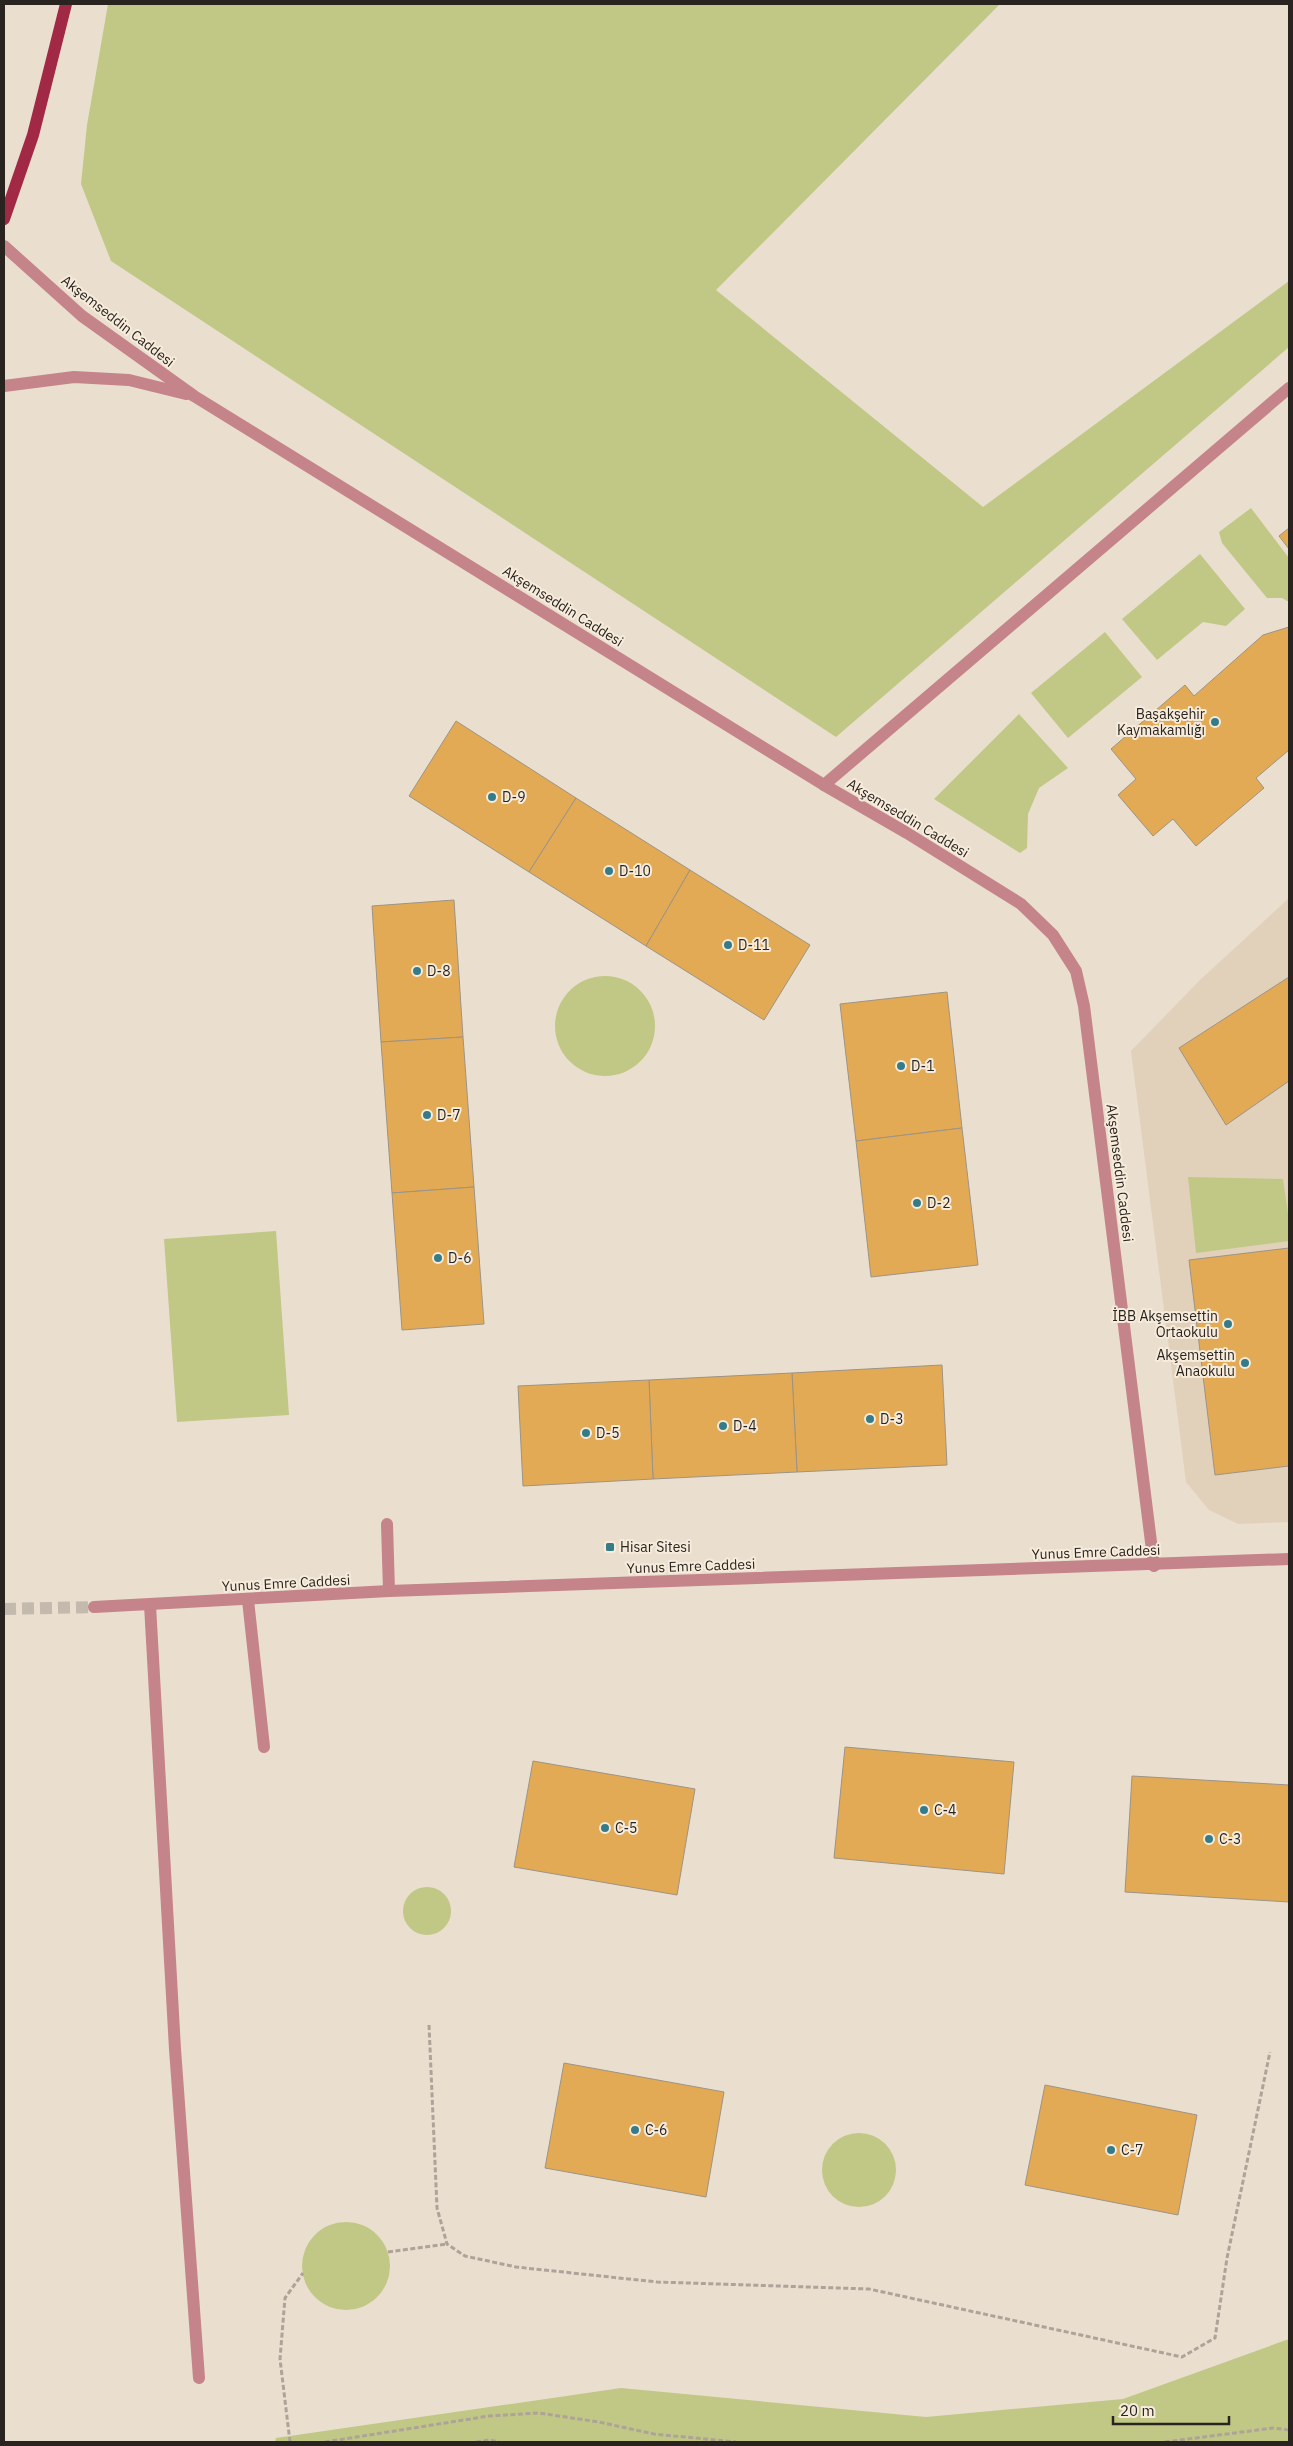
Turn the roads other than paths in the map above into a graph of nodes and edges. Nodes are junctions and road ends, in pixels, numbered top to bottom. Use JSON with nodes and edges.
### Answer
{"nodes":[{"id":1,"x":66,"y":4,"type":"edge"},
{"id":2,"x":4,"y":219,"type":"edge"},
{"id":3,"x":4,"y":246,"type":"edge"},
{"id":4,"x":4,"y":386,"type":"edge"},
{"id":5,"x":1289,"y":388,"type":"edge"},
{"id":6,"x":194,"y":396,"type":"junction"},
{"id":7,"x":824,"y":785,"type":"junction"},
{"id":8,"x":387,"y":1524,"type":"dead end"},
{"id":9,"x":1289,"y":1559,"type":"edge"},
{"id":10,"x":1154,"y":1566,"type":"junction"},
{"id":11,"x":389,"y":1592,"type":"junction"},
{"id":12,"x":248,"y":1600,"type":"junction"},
{"id":13,"x":150,"y":1605,"type":"junction"},
{"id":14,"x":94,"y":1607,"type":"tunnel mouth"},
{"id":15,"x":264,"y":1747,"type":"dead end"},
{"id":16,"x":199,"y":2378,"type":"dead end"}],
"edges":[{"from":1,"to":2,"type":"main road"},
{"from":3,"to":6,"type":"street","name":"Akşemseddin Caddesi"},
{"from":4,"to":6,"type":"street","name":"Akşemseddin Caddesi"},
{"from":5,"to":7,"type":"street"},
{"from":6,"to":7,"type":"street","name":"Akşemseddin Caddesi"},
{"from":7,"to":10,"type":"street","name":"Akşemseddin Caddesi"},
{"from":8,"to":11,"type":"street"},
{"from":9,"to":10,"type":"street","name":"Yunus Emre Caddesi"},
{"from":10,"to":11,"type":"street","name":"Yunus Emre Caddesi"},
{"from":11,"to":12,"type":"street","name":"Yunus Emre Caddesi"},
{"from":12,"to":13,"type":"street","name":"Yunus Emre Caddesi"},
{"from":12,"to":15,"type":"street"},
{"from":13,"to":14,"type":"street","name":"Yunus Emre Caddesi"},
{"from":13,"to":16,"type":"street"}]}
